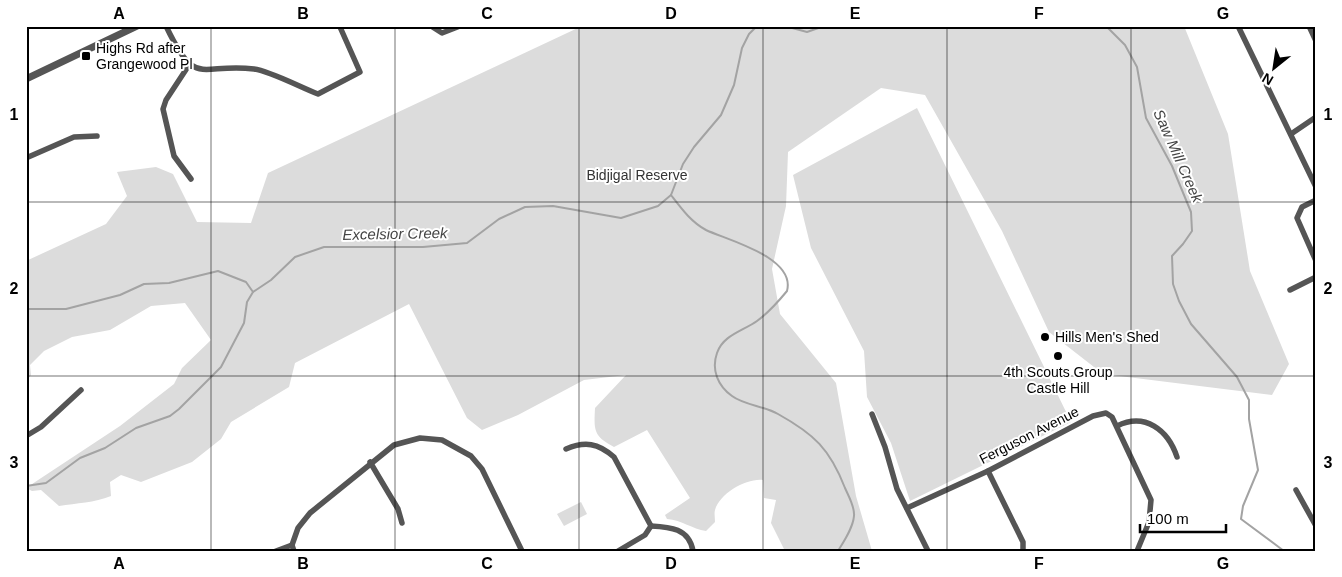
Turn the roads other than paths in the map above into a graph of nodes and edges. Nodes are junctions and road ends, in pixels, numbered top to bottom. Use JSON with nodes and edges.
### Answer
{"nodes":[{"id":1,"x":136,"y":26,"type":"edge"},
{"id":2,"x":166,"y":26,"type":"edge"},
{"id":3,"x":431,"y":26,"type":"edge"},
{"id":4,"x":460,"y":26,"type":"edge"},
{"id":5,"x":1238,"y":26,"type":"edge"},
{"id":6,"x":1309,"y":26,"type":"edge"},
{"id":7,"x":340,"y":28,"type":"dead end"},
{"id":8,"x":1316,"y":41,"type":"edge"},
{"id":9,"x":189,"y":65,"type":"junction"},
{"id":10,"x":26,"y":79,"type":"edge"},
{"id":11,"x":1316,"y":117,"type":"edge"},
{"id":12,"x":1291,"y":134,"type":"junction"},
{"id":13,"x":97,"y":136,"type":"dead end"},
{"id":14,"x":26,"y":158,"type":"edge"},
{"id":15,"x":191,"y":179,"type":"dead end"},
{"id":16,"x":1316,"y":187,"type":"edge"},
{"id":17,"x":1316,"y":200,"type":"edge"},
{"id":18,"x":1316,"y":260,"type":"edge"},
{"id":19,"x":1316,"y":277,"type":"edge"},
{"id":20,"x":1290,"y":290,"type":"dead end"},
{"id":21,"x":81,"y":390,"type":"dead end"},
{"id":22,"x":872,"y":414,"type":"dead end"},
{"id":23,"x":1117,"y":426,"type":"junction"},
{"id":24,"x":26,"y":436,"type":"edge"},
{"id":25,"x":566,"y":449,"type":"dead end"},
{"id":26,"x":1177,"y":457,"type":"dead end"},
{"id":27,"x":370,"y":462,"type":"junction"},
{"id":28,"x":988,"y":471,"type":"junction"},
{"id":29,"x":1296,"y":490,"type":"dead end"},
{"id":30,"x":907,"y":508,"type":"junction"},
{"id":31,"x":402,"y":523,"type":"dead end"},
{"id":32,"x":651,"y":526,"type":"junction"},
{"id":33,"x":1316,"y":526,"type":"edge"},
{"id":34,"x":293,"y":548,"type":"edge"},
{"id":35,"x":276,"y":551,"type":"edge"},
{"id":36,"x":522,"y":551,"type":"edge"},
{"id":37,"x":618,"y":551,"type":"edge"},
{"id":38,"x":693,"y":551,"type":"edge"},
{"id":39,"x":928,"y":551,"type":"edge"},
{"id":40,"x":1023,"y":551,"type":"edge"},
{"id":41,"x":1137,"y":551,"type":"edge"}],
"edges":[{"from":1,"to":10,"type":"street"},
{"from":2,"to":9,"type":"street"},
{"from":3,"to":4,"type":"street"},
{"from":5,"to":12,"type":"street"},
{"from":6,"to":8,"type":"street"},
{"from":7,"to":9,"type":"street"},
{"from":9,"to":15,"type":"street"},
{"from":11,"to":12,"type":"street"},
{"from":12,"to":16,"type":"street"},
{"from":13,"to":14,"type":"street"},
{"from":17,"to":18,"type":"street"},
{"from":19,"to":20,"type":"street"},
{"from":21,"to":24,"type":"street"},
{"from":22,"to":30,"type":"street"},
{"from":23,"to":26,"type":"street"},
{"from":23,"to":28,"type":"street","name":"Ferguson Avenue"},
{"from":23,"to":41,"type":"street"},
{"from":25,"to":32,"type":"street"},
{"from":27,"to":31,"type":"street"},
{"from":27,"to":34,"type":"street"},
{"from":27,"to":36,"type":"street"},
{"from":28,"to":30,"type":"street","name":"Ferguson Avenue"},
{"from":28,"to":40,"type":"street"},
{"from":29,"to":33,"type":"street"},
{"from":30,"to":39,"type":"street"},
{"from":32,"to":37,"type":"street"},
{"from":32,"to":38,"type":"street"},
{"from":34,"to":35,"type":"street"}]}
